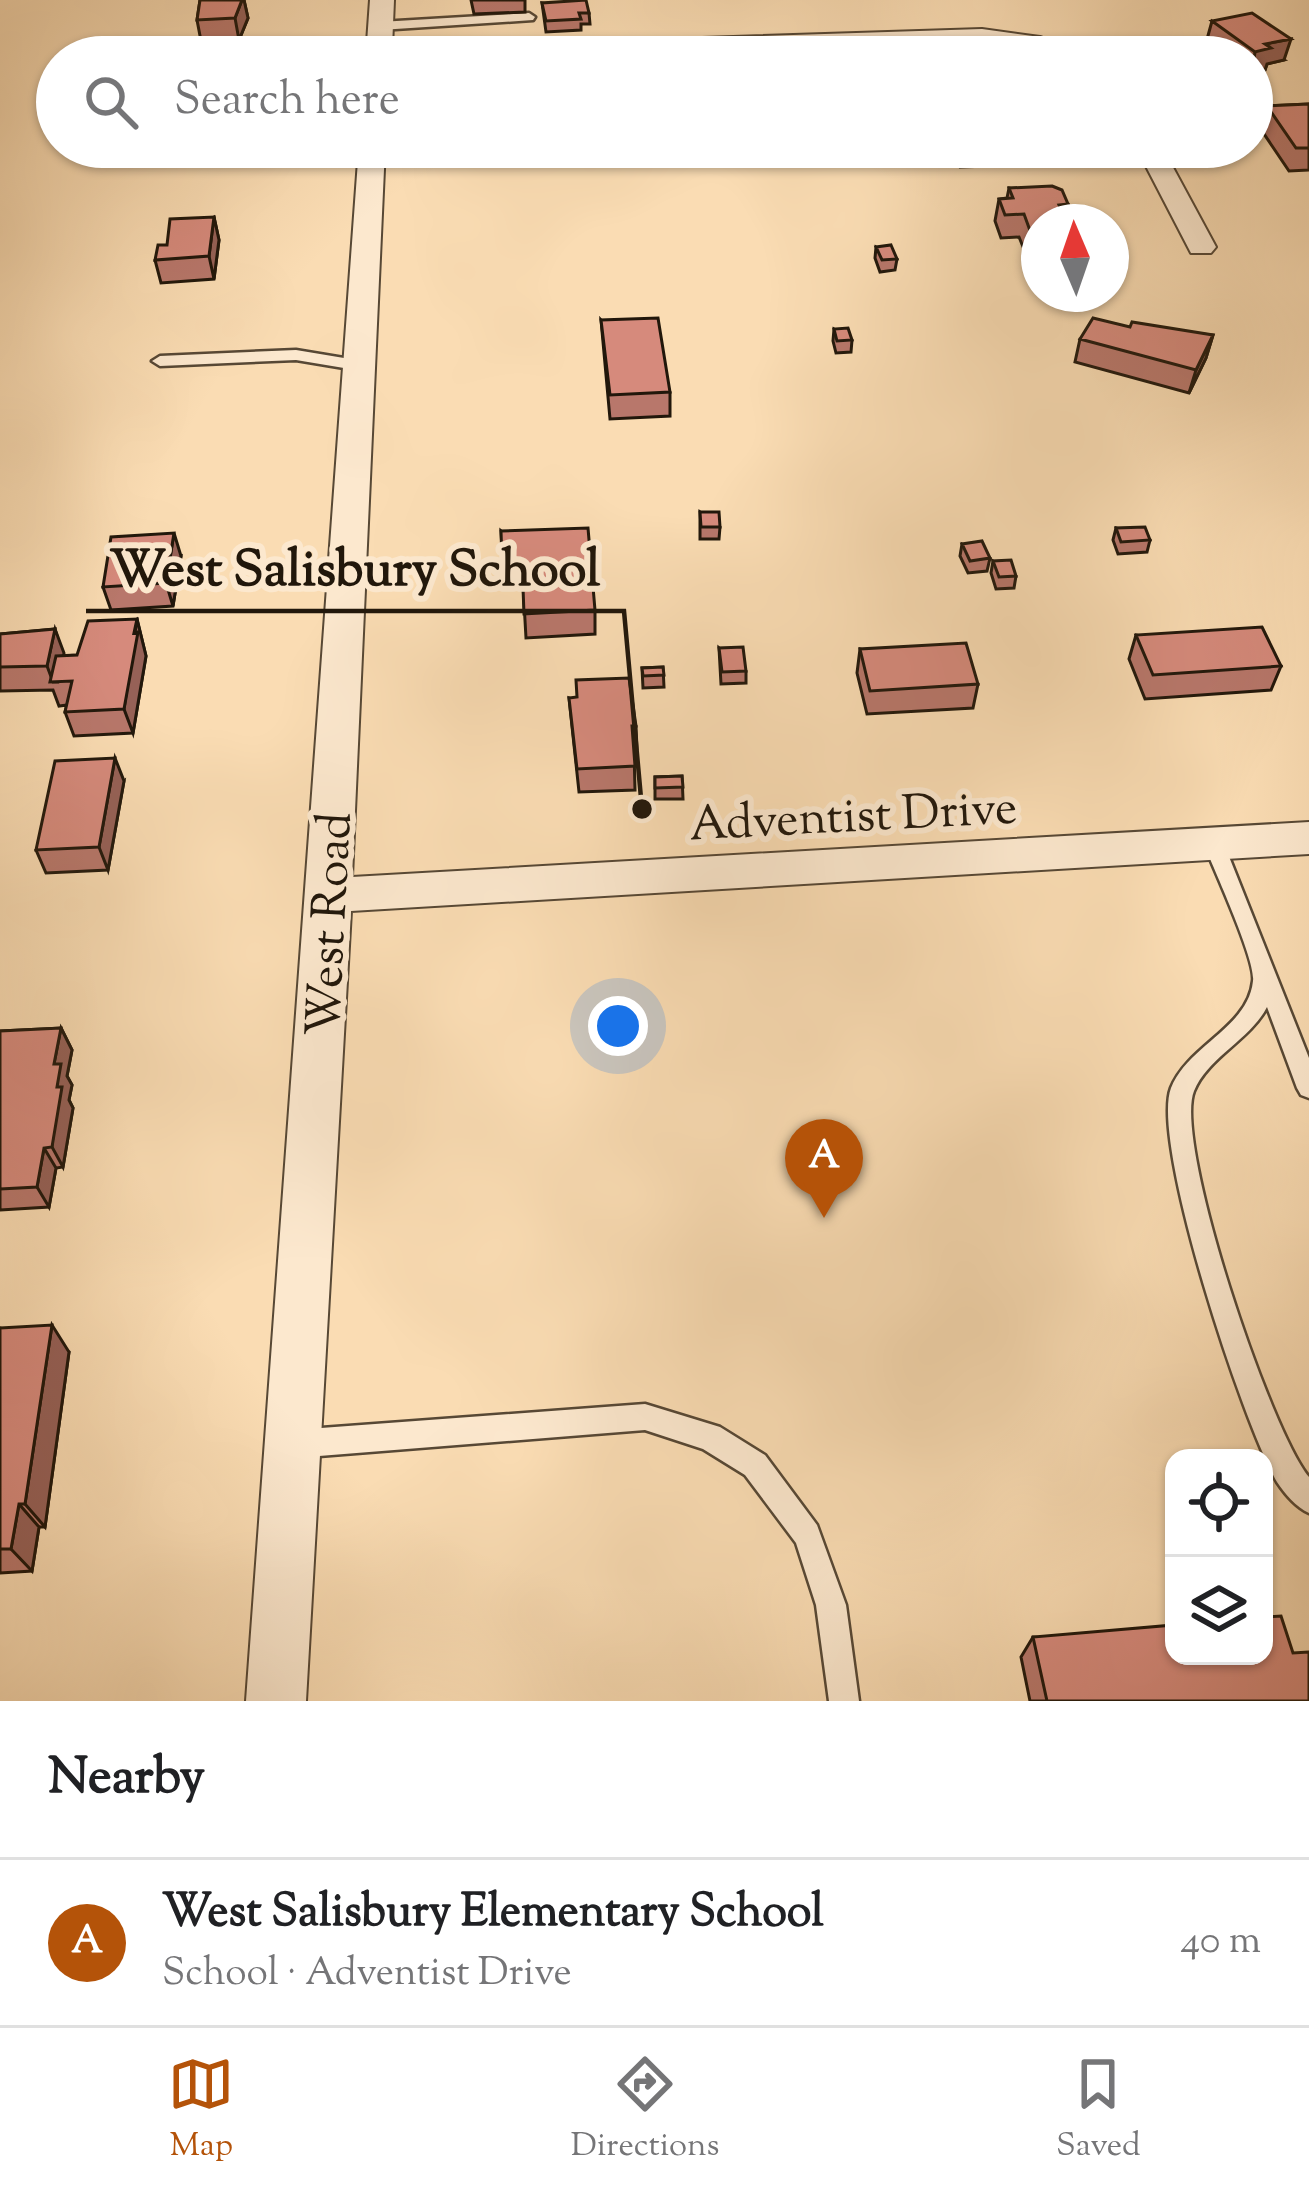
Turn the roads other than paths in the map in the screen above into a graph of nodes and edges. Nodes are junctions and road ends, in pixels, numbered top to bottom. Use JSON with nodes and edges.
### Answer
{"nodes":[{"id":1,"x":381,"y":13,"type":"edge"},
{"id":2,"x":529,"y":17,"type":"dead end"},
{"id":3,"x":370,"y":168,"type":"edge"},
{"id":4,"x":1160,"y":168,"type":"edge"},
{"id":5,"x":1201,"y":248,"type":"dead end"},
{"id":6,"x":160,"y":361,"type":"dead end"},
{"id":7,"x":356,"y":364,"type":"junction"},
{"id":8,"x":1309,"y":838,"type":"edge"},
{"id":9,"x":1214,"y":844,"type":"junction"},
{"id":10,"x":330,"y":896,"type":"junction"},
{"id":11,"x":1266,"y":975,"type":"junction"},
{"id":12,"x":1309,"y":1088,"type":"edge"},
{"id":13,"x":294,"y":1444,"type":"junction"},
{"id":14,"x":1309,"y":1499,"type":"edge"},
{"id":15,"x":276,"y":1701,"type":"edge"},
{"id":16,"x":844,"y":1701,"type":"edge"}],
"edges":[{"from":1,"to":2,"type":"lane"},
{"from":3,"to":7,"type":"street","name":"West Road"},
{"from":4,"to":5,"type":"street"},
{"from":6,"to":7,"type":"lane"},
{"from":7,"to":10,"type":"street","name":"West Road"},
{"from":8,"to":9,"type":"street","name":"Adventist Drive"},
{"from":9,"to":10,"type":"street","name":"Adventist Drive"},
{"from":9,"to":11,"type":"lane"},
{"from":10,"to":13,"type":"street","name":"West Road"},
{"from":11,"to":12,"type":"lane"},
{"from":11,"to":14,"type":"lane"},
{"from":13,"to":15,"type":"street","name":"West Road"},
{"from":13,"to":16,"type":"lane"}]}
